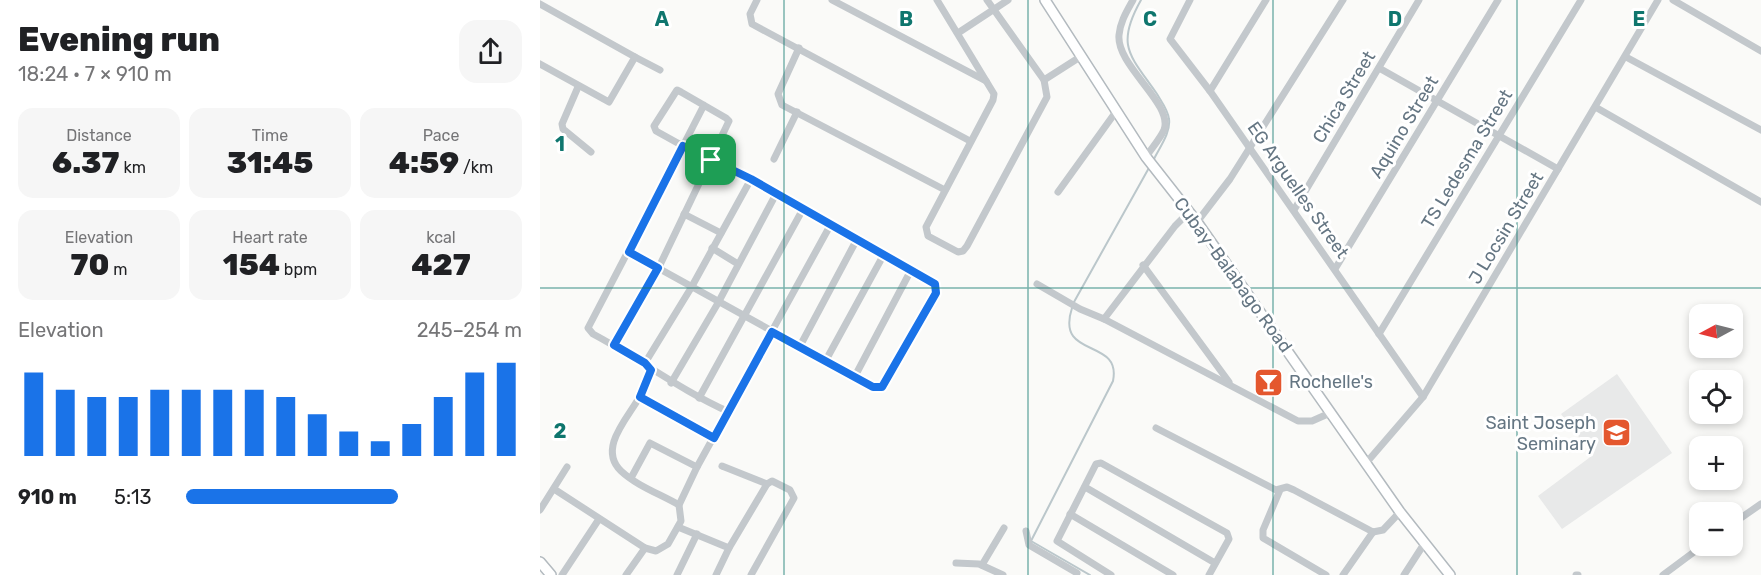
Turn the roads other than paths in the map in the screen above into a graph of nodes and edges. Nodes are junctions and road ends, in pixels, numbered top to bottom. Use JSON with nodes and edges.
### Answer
{"nodes":[{"id":1,"x":757,"y":0,"type":"edge"},
{"id":2,"x":832,"y":0,"type":"edge"},
{"id":3,"x":937,"y":0,"type":"edge"},
{"id":4,"x":987,"y":0,"type":"edge"},
{"id":5,"x":1008,"y":0,"type":"edge"},
{"id":6,"x":1045,"y":0,"type":"edge"},
{"id":7,"x":1133,"y":0,"type":"edge"},
{"id":8,"x":1190,"y":0,"type":"edge"},
{"id":9,"x":1266,"y":0,"type":"edge"},
{"id":10,"x":1343,"y":0,"type":"edge"},
{"id":11,"x":1498,"y":0,"type":"edge"},
{"id":12,"x":1581,"y":0,"type":"edge"},
{"id":13,"x":1658,"y":0,"type":"edge"},
{"id":14,"x":1673,"y":0,"type":"edge"},
{"id":15,"x":1416,"y":1,"type":"edge"},
{"id":16,"x":540,"y":4,"type":"edge"},
{"id":17,"x":993,"y":10,"type":"junction"},
{"id":18,"x":958,"y":33,"type":"junction"},
{"id":19,"x":799,"y":48,"type":"junction"},
{"id":20,"x":1761,"y":51,"type":"edge"},
{"id":21,"x":635,"y":57,"type":"junction"},
{"id":22,"x":1080,"y":57,"type":"junction"},
{"id":23,"x":1626,"y":57,"type":"junction"},
{"id":24,"x":542,"y":66,"type":"edge"},
{"id":25,"x":1379,"y":68,"type":"junction"},
{"id":26,"x":660,"y":70,"type":"dead end"},
{"id":27,"x":540,"y":75,"type":"edge"},
{"id":28,"x":1044,"y":80,"type":"junction"},
{"id":29,"x":988,"y":82,"type":"junction"},
{"id":30,"x":578,"y":87,"type":"junction"},
{"id":31,"x":1210,"y":91,"type":"junction"},
{"id":32,"x":1437,"y":102,"type":"junction"},
{"id":33,"x":704,"y":105,"type":"junction"},
{"id":34,"x":1597,"y":108,"type":"junction"},
{"id":35,"x":797,"y":112,"type":"junction"},
{"id":36,"x":1115,"y":112,"type":"junction"},
{"id":37,"x":1761,"y":130,"type":"edge"},
{"id":38,"x":1498,"y":137,"type":"junction"},
{"id":39,"x":970,"y":141,"type":"junction"},
{"id":40,"x":683,"y":146,"type":"junction"},
{"id":41,"x":1250,"y":148,"type":"junction"},
{"id":42,"x":591,"y":152,"type":"dead end"},
{"id":43,"x":774,"y":159,"type":"dead end"},
{"id":44,"x":711,"y":160,"type":"junction"},
{"id":45,"x":1148,"y":160,"type":"junction"},
{"id":46,"x":1558,"y":169,"type":"junction"},
{"id":47,"x":751,"y":179,"type":"junction"},
{"id":48,"x":945,"y":190,"type":"junction"},
{"id":49,"x":1058,"y":192,"type":"dead end"},
{"id":50,"x":776,"y":194,"type":"junction"},
{"id":51,"x":1761,"y":202,"type":"edge"},
{"id":52,"x":803,"y":209,"type":"junction"},
{"id":53,"x":1294,"y":210,"type":"junction"},
{"id":54,"x":1189,"y":212,"type":"junction"},
{"id":55,"x":684,"y":214,"type":"junction"},
{"id":56,"x":1197,"y":222,"type":"junction"},
{"id":57,"x":831,"y":224,"type":"junction"},
{"id":58,"x":721,"y":233,"type":"junction"},
{"id":59,"x":856,"y":241,"type":"junction"},
{"id":60,"x":712,"y":248,"type":"junction"},
{"id":61,"x":629,"y":252,"type":"junction"},
{"id":62,"x":882,"y":256,"type":"junction"},
{"id":63,"x":738,"y":264,"type":"junction"},
{"id":64,"x":1143,"y":265,"type":"junction"},
{"id":65,"x":658,"y":268,"type":"junction"},
{"id":66,"x":1335,"y":269,"type":"junction"},
{"id":67,"x":910,"y":272,"type":"junction"},
{"id":68,"x":1037,"y":284,"type":"dead end"},
{"id":69,"x":691,"y":288,"type":"junction"},
{"id":70,"x":718,"y":303,"type":"junction"},
{"id":71,"x":745,"y":318,"type":"junction"},
{"id":72,"x":1104,"y":319,"type":"junction"},
{"id":73,"x":772,"y":332,"type":"junction"},
{"id":74,"x":1379,"y":334,"type":"junction"},
{"id":75,"x":614,"y":345,"type":"junction"},
{"id":76,"x":800,"y":346,"type":"junction"},
{"id":77,"x":826,"y":360,"type":"junction"},
{"id":78,"x":645,"y":363,"type":"junction"},
{"id":79,"x":651,"y":370,"type":"junction"},
{"id":80,"x":854,"y":378,"type":"junction"},
{"id":81,"x":671,"y":383,"type":"junction"},
{"id":82,"x":1231,"y":383,"type":"junction"},
{"id":83,"x":640,"y":397,"type":"junction"},
{"id":84,"x":1423,"y":397,"type":"junction"},
{"id":85,"x":699,"y":398,"type":"junction"},
{"id":86,"x":729,"y":412,"type":"junction"},
{"id":87,"x":1330,"y":413,"type":"junction"},
{"id":88,"x":1156,"y":428,"type":"dead end"},
{"id":89,"x":714,"y":438,"type":"junction"},
{"id":90,"x":1367,"y":462,"type":"junction"},
{"id":91,"x":722,"y":466,"type":"dead end"},
{"id":92,"x":567,"y":467,"type":"dead end"},
{"id":93,"x":697,"y":468,"type":"junction"},
{"id":94,"x":631,"y":478,"type":"junction"},
{"id":95,"x":766,"y":484,"type":"junction"},
{"id":96,"x":1085,"y":487,"type":"junction"},
{"id":97,"x":554,"y":489,"type":"junction"},
{"id":98,"x":1280,"y":490,"type":"junction"},
{"id":99,"x":1761,"y":504,"type":"edge"},
{"id":100,"x":679,"y":505,"type":"junction"},
{"id":101,"x":540,"y":510,"type":"edge"},
{"id":102,"x":1400,"y":512,"type":"junction"},
{"id":103,"x":1070,"y":514,"type":"junction"},
{"id":104,"x":1743,"y":516,"type":"edge"},
{"id":105,"x":599,"y":519,"type":"junction"},
{"id":106,"x":678,"y":526,"type":"junction"},
{"id":107,"x":1004,"y":528,"type":"dead end"},
{"id":108,"x":1026,"y":531,"type":"dead end"},
{"id":109,"x":1373,"y":531,"type":"junction"},
{"id":110,"x":697,"y":534,"type":"junction"},
{"id":111,"x":1424,"y":544,"type":"junction"},
{"id":112,"x":645,"y":548,"type":"junction"},
{"id":113,"x":729,"y":548,"type":"junction"},
{"id":114,"x":1689,"y":556,"type":"edge"},
{"id":115,"x":540,"y":562,"type":"edge"},
{"id":116,"x":956,"y":563,"type":"dead end"},
{"id":117,"x":1215,"y":563,"type":"junction"},
{"id":118,"x":982,"y":565,"type":"junction"},
{"id":119,"x":1080,"y":569,"type":"edge"},
{"id":120,"x":551,"y":575,"type":"edge"},
{"id":121,"x":562,"y":575,"type":"edge"},
{"id":122,"x":626,"y":575,"type":"edge"},
{"id":123,"x":677,"y":575,"type":"edge"},
{"id":124,"x":716,"y":575,"type":"edge"},
{"id":125,"x":751,"y":575,"type":"edge"},
{"id":126,"x":1003,"y":575,"type":"edge"},
{"id":127,"x":1111,"y":575,"type":"edge"},
{"id":128,"x":1173,"y":575,"type":"edge"},
{"id":129,"x":1209,"y":575,"type":"edge"},
{"id":130,"x":1326,"y":575,"type":"edge"},
{"id":131,"x":1343,"y":575,"type":"edge"},
{"id":132,"x":1404,"y":575,"type":"edge"},
{"id":133,"x":1450,"y":575,"type":"edge"},
{"id":134,"x":1663,"y":575,"type":"edge"}],
"edges":[{"from":1,"to":19,"type":"street"},
{"from":2,"to":29,"type":"street"},
{"from":3,"to":18,"type":"street"},
{"from":4,"to":17,"type":"street"},
{"from":5,"to":17,"type":"street"},
{"from":6,"to":22,"type":"main road","name":"Cubay-Balabago Road"},
{"from":7,"to":45,"type":"street"},
{"from":8,"to":31,"type":"street","name":"EG Arguelles Street"},
{"from":9,"to":31,"type":"street"},
{"from":10,"to":41,"type":"street"},
{"from":11,"to":32,"type":"street","name":"Aquino Street"},
{"from":12,"to":38,"type":"street","name":"TS Ledesma Street"},
{"from":13,"to":23,"type":"street","name":"J Locsin Street"},
{"from":14,"to":20,"type":"street"},
{"from":15,"to":25,"type":"street","name":"Chica Street"},
{"from":16,"to":21,"type":"street"},
{"from":17,"to":18,"type":"street"},
{"from":17,"to":28,"type":"street"},
{"from":18,"to":29,"type":"street"},
{"from":19,"to":35,"type":"street"},
{"from":19,"to":39,"type":"street"},
{"from":21,"to":26,"type":"street"},
{"from":21,"to":30,"type":"street"},
{"from":22,"to":28,"type":"street"},
{"from":22,"to":36,"type":"main road","name":"Cubay-Balabago Road"},
{"from":23,"to":34,"type":"street","name":"J Locsin Street"},
{"from":23,"to":37,"type":"street"},
{"from":24,"to":27,"type":"street"},
{"from":24,"to":30,"type":"street"},
{"from":25,"to":32,"type":"street"},
{"from":25,"to":53,"type":"street","name":"Chica Street"},
{"from":28,"to":48,"type":"street"},
{"from":29,"to":39,"type":"street"},
{"from":30,"to":42,"type":"street"},
{"from":31,"to":41,"type":"street","name":"EG Arguelles Street"},
{"from":32,"to":38,"type":"street"},
{"from":32,"to":66,"type":"street","name":"Aquino Street"},
{"from":33,"to":40,"type":"street"},
{"from":33,"to":40,"type":"street"},
{"from":33,"to":44,"type":"street"},
{"from":34,"to":46,"type":"street","name":"J Locsin Street"},
{"from":34,"to":51,"type":"street"},
{"from":35,"to":43,"type":"street"},
{"from":35,"to":48,"type":"street"},
{"from":36,"to":45,"type":"main road","name":"Cubay-Balabago Road"},
{"from":36,"to":49,"type":"street"},
{"from":38,"to":46,"type":"street"},
{"from":38,"to":74,"type":"street","name":"TS Ledesma Street"},
{"from":39,"to":48,"type":"street"},
{"from":40,"to":44,"type":"street"},
{"from":40,"to":61,"type":"street"},
{"from":41,"to":53,"type":"street","name":"EG Arguelles Street"},
{"from":41,"to":56,"type":"street"},
{"from":44,"to":47,"type":"street"},
{"from":44,"to":55,"type":"street"},
{"from":45,"to":54,"type":"main road","name":"Cubay-Balabago Road"},
{"from":46,"to":84,"type":"street","name":"J Locsin Street"},
{"from":47,"to":50,"type":"street"},
{"from":47,"to":58,"type":"street"},
{"from":50,"to":52,"type":"street"},
{"from":50,"to":63,"type":"street"},
{"from":52,"to":57,"type":"street"},
{"from":52,"to":71,"type":"street"},
{"from":53,"to":66,"type":"street","name":"EG Arguelles Street"},
{"from":54,"to":56,"type":"main road","name":"Cubay-Balabago Road"},
{"from":54,"to":64,"type":"street"},
{"from":55,"to":58,"type":"street"},
{"from":55,"to":65,"type":"street"},
{"from":56,"to":87,"type":"main road","name":"Cubay-Balabago Road"},
{"from":57,"to":59,"type":"street"},
{"from":57,"to":73,"type":"street"},
{"from":58,"to":60,"type":"street"},
{"from":59,"to":62,"type":"street"},
{"from":59,"to":76,"type":"street"},
{"from":60,"to":63,"type":"street"},
{"from":60,"to":69,"type":"street"},
{"from":61,"to":65,"type":"street"},
{"from":61,"to":75,"type":"street"},
{"from":62,"to":67,"type":"street"},
{"from":62,"to":77,"type":"street"},
{"from":63,"to":70,"type":"street"},
{"from":64,"to":72,"type":"street"},
{"from":64,"to":82,"type":"street"},
{"from":65,"to":69,"type":"street"},
{"from":65,"to":75,"type":"street"},
{"from":66,"to":74,"type":"street","name":"EG Arguelles Street"},
{"from":67,"to":80,"type":"street"},
{"from":67,"to":80,"type":"street"},
{"from":68,"to":72,"type":"street"},
{"from":69,"to":70,"type":"street"},
{"from":69,"to":78,"type":"street"},
{"from":70,"to":71,"type":"street"},
{"from":70,"to":81,"type":"street"},
{"from":71,"to":73,"type":"street"},
{"from":71,"to":85,"type":"street"},
{"from":72,"to":82,"type":"street"},
{"from":73,"to":76,"type":"street"},
{"from":73,"to":86,"type":"street"},
{"from":74,"to":84,"type":"street","name":"EG Arguelles Street"},
{"from":75,"to":78,"type":"street"},
{"from":76,"to":77,"type":"street"},
{"from":77,"to":80,"type":"street"},
{"from":78,"to":79,"type":"street"},
{"from":79,"to":81,"type":"street"},
{"from":79,"to":83,"type":"street"},
{"from":81,"to":85,"type":"street"},
{"from":82,"to":87,"type":"street"},
{"from":83,"to":89,"type":"street"},
{"from":83,"to":94,"type":"street"},
{"from":84,"to":90,"type":"street","name":"J Locsin Street"},
{"from":85,"to":86,"type":"street"},
{"from":86,"to":89,"type":"street"},
{"from":87,"to":90,"type":"main road","name":"Cubay-Balabago Road"},
{"from":88,"to":98,"type":"street"},
{"from":89,"to":93,"type":"street"},
{"from":90,"to":102,"type":"main road","name":"Cubay-Balabago Road"},
{"from":91,"to":95,"type":"street"},
{"from":92,"to":97,"type":"street"},
{"from":93,"to":94,"type":"street"},
{"from":93,"to":100,"type":"street"},
{"from":94,"to":100,"type":"street"},
{"from":95,"to":113,"type":"street"},
{"from":95,"to":125,"type":"street"},
{"from":96,"to":103,"type":"street"},
{"from":96,"to":117,"type":"street"},
{"from":96,"to":117,"type":"street"},
{"from":97,"to":101,"type":"street"},
{"from":97,"to":105,"type":"street"},
{"from":98,"to":109,"type":"street"},
{"from":98,"to":130,"type":"street"},
{"from":99,"to":104,"type":"street"},
{"from":100,"to":106,"type":"street"},
{"from":102,"to":109,"type":"street"},
{"from":102,"to":111,"type":"main road","name":"Cubay-Balabago Road"},
{"from":103,"to":119,"type":"street"},
{"from":103,"to":128,"type":"street"},
{"from":105,"to":112,"type":"street"},
{"from":105,"to":121,"type":"street"},
{"from":106,"to":110,"type":"street"},
{"from":106,"to":112,"type":"street"},
{"from":107,"to":118,"type":"street"},
{"from":108,"to":119,"type":"street"},
{"from":109,"to":131,"type":"street"},
{"from":110,"to":113,"type":"street"},
{"from":110,"to":123,"type":"street"},
{"from":111,"to":132,"type":"street"},
{"from":111,"to":133,"type":"main road","name":"Cubay-Balabago Road"},
{"from":112,"to":122,"type":"street"},
{"from":113,"to":124,"type":"street"},
{"from":114,"to":134,"type":"street"},
{"from":115,"to":120,"type":"main road"},
{"from":116,"to":118,"type":"street"},
{"from":117,"to":129,"type":"street"},
{"from":118,"to":126,"type":"street"},
{"from":119,"to":127,"type":"street"}]}
